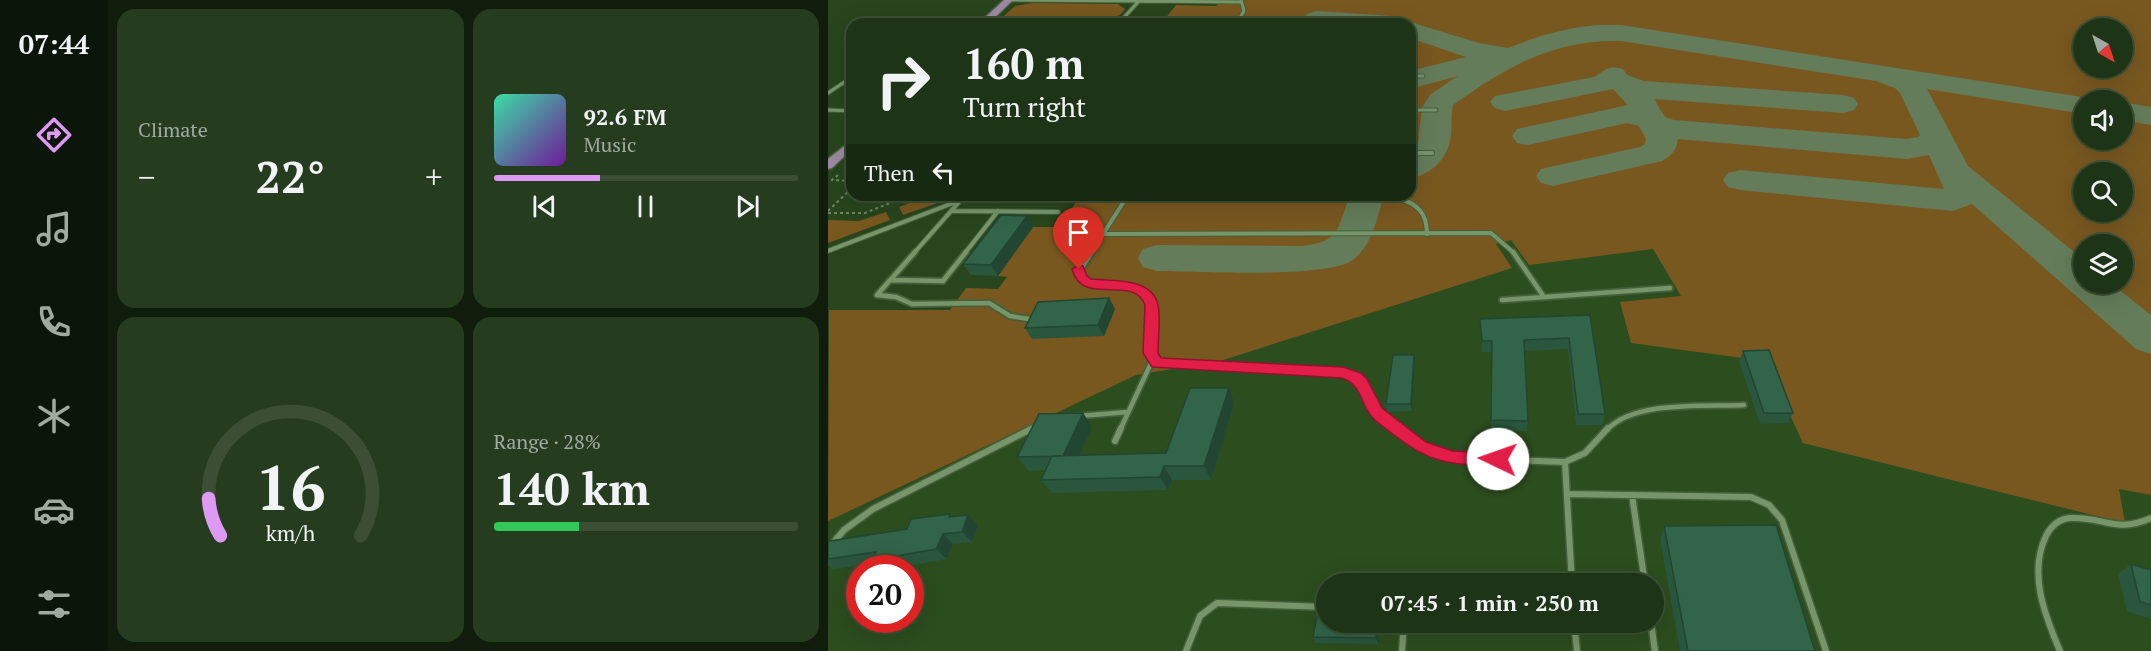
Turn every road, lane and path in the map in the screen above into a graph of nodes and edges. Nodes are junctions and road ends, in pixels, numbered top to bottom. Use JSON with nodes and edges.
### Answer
{"nodes":[{"id":1,"x":1009,"y":0,"type":"edge"},
{"id":2,"x":1139,"y":1,"type":"edge"},
{"id":3,"x":1241,"y":1,"type":"edge"},
{"id":4,"x":990,"y":18,"type":"edge"},
{"id":5,"x":1123,"y":18,"type":"edge"},
{"id":6,"x":1240,"y":18,"type":"edge"},
{"id":7,"x":1416,"y":76,"type":"edge"},
{"id":8,"x":1423,"y":76,"type":"dead end"},
{"id":9,"x":846,"y":81,"type":"edge"},
{"id":10,"x":828,"y":93,"type":"edge"},
{"id":11,"x":828,"y":110,"type":"edge"},
{"id":12,"x":1416,"y":110,"type":"edge"},
{"id":13,"x":1436,"y":110,"type":"dead end"},
{"id":14,"x":846,"y":111,"type":"edge"},
{"id":15,"x":846,"y":148,"type":"edge"},
{"id":16,"x":1416,"y":153,"type":"edge"},
{"id":17,"x":1432,"y":153,"type":"dead end"},
{"id":18,"x":828,"y":165,"type":"edge"},
{"id":19,"x":838,"y":174,"type":"dead end"},
{"id":20,"x":846,"y":181,"type":"edge"},
{"id":21,"x":846,"y":194,"type":"edge"},
{"id":22,"x":895,"y":201,"type":"edge"},
{"id":23,"x":958,"y":201,"type":"edge"},
{"id":24,"x":960,"y":201,"type":"edge"},
{"id":25,"x":1125,"y":201,"type":"edge"},
{"id":26,"x":1412,"y":201,"type":"edge"},
{"id":27,"x":952,"y":211,"type":"junction"},
{"id":28,"x":998,"y":211,"type":"junction"},
{"id":29,"x":828,"y":212,"type":"edge"},
{"id":30,"x":1058,"y":213,"type":"dead end"},
{"id":31,"x":1103,"y":234,"type":"junction"},
{"id":32,"x":1427,"y":234,"type":"junction"},
{"id":33,"x":828,"y":251,"type":"edge"},
{"id":34,"x":890,"y":280,"type":"junction"},
{"id":35,"x":1670,"y":288,"type":"dead end"},
{"id":36,"x":1544,"y":297,"type":"junction"},
{"id":37,"x":1502,"y":300,"type":"dead end"},
{"id":38,"x":1029,"y":320,"type":"edge"},
{"id":39,"x":1153,"y":359,"type":"junction"},
{"id":40,"x":1744,"y":405,"type":"dead end"},
{"id":41,"x":1128,"y":412,"type":"junction"},
{"id":42,"x":1072,"y":417,"type":"edge"},
{"id":43,"x":1043,"y":424,"type":"edge"},
{"id":44,"x":1115,"y":441,"type":"dead end"},
{"id":45,"x":1565,"y":462,"type":"junction"},
{"id":46,"x":1567,"y":494,"type":"junction"},
{"id":47,"x":1632,"y":495,"type":"junction"},
{"id":48,"x":2151,"y":518,"type":"edge"},
{"id":49,"x":828,"y":549,"type":"edge"},
{"id":50,"x":1571,"y":573,"type":"edge"},
{"id":51,"x":1643,"y":573,"type":"edge"},
{"id":52,"x":1316,"y":607,"type":"edge"},
{"id":53,"x":1403,"y":633,"type":"edge"},
{"id":54,"x":1576,"y":633,"type":"edge"},
{"id":55,"x":1653,"y":633,"type":"edge"},
{"id":56,"x":1186,"y":651,"type":"edge"},
{"id":57,"x":1402,"y":651,"type":"edge"},
{"id":58,"x":1577,"y":651,"type":"edge"},
{"id":59,"x":1655,"y":651,"type":"edge"},
{"id":60,"x":1826,"y":651,"type":"edge"},
{"id":61,"x":2060,"y":651,"type":"edge"}],
"edges":[{"from":1,"to":2,"type":"lane"},
{"from":1,"to":4,"type":"main road"},
{"from":2,"to":3,"type":"lane"},
{"from":2,"to":5,"type":"lane"},
{"from":3,"to":6,"type":"lane"},
{"from":7,"to":8,"type":"lane"},
{"from":9,"to":10,"type":"lane"},
{"from":11,"to":14,"type":"lane"},
{"from":12,"to":13,"type":"lane"},
{"from":15,"to":18,"type":"main road"},
{"from":16,"to":17,"type":"lane"},
{"from":19,"to":20,"type":"path"},
{"from":21,"to":29,"type":"path"},
{"from":22,"to":29,"type":"path"},
{"from":23,"to":33,"type":"lane"},
{"from":24,"to":27,"type":"lane"},
{"from":25,"to":31,"type":"lane"},
{"from":26,"to":32,"type":"lane"},
{"from":27,"to":28,"type":"lane"},
{"from":27,"to":34,"type":"lane"},
{"from":28,"to":30,"type":"lane"},
{"from":28,"to":34,"type":"lane"},
{"from":31,"to":32,"type":"lane"},
{"from":31,"to":39,"type":"lane"},
{"from":32,"to":36,"type":"lane"},
{"from":34,"to":38,"type":"lane"},
{"from":35,"to":36,"type":"lane"},
{"from":36,"to":37,"type":"lane"},
{"from":39,"to":41,"type":"lane"},
{"from":39,"to":45,"type":"lane"},
{"from":40,"to":45,"type":"lane"},
{"from":41,"to":42,"type":"lane"},
{"from":41,"to":44,"type":"lane"},
{"from":43,"to":49,"type":"lane"},
{"from":45,"to":46,"type":"lane"},
{"from":46,"to":47,"type":"lane"},
{"from":46,"to":50,"type":"lane"},
{"from":47,"to":51,"type":"lane"},
{"from":47,"to":60,"type":"lane"},
{"from":48,"to":61,"type":"lane"},
{"from":52,"to":56,"type":"lane"},
{"from":53,"to":57,"type":"lane"},
{"from":54,"to":58,"type":"lane"},
{"from":55,"to":59,"type":"lane"}]}
